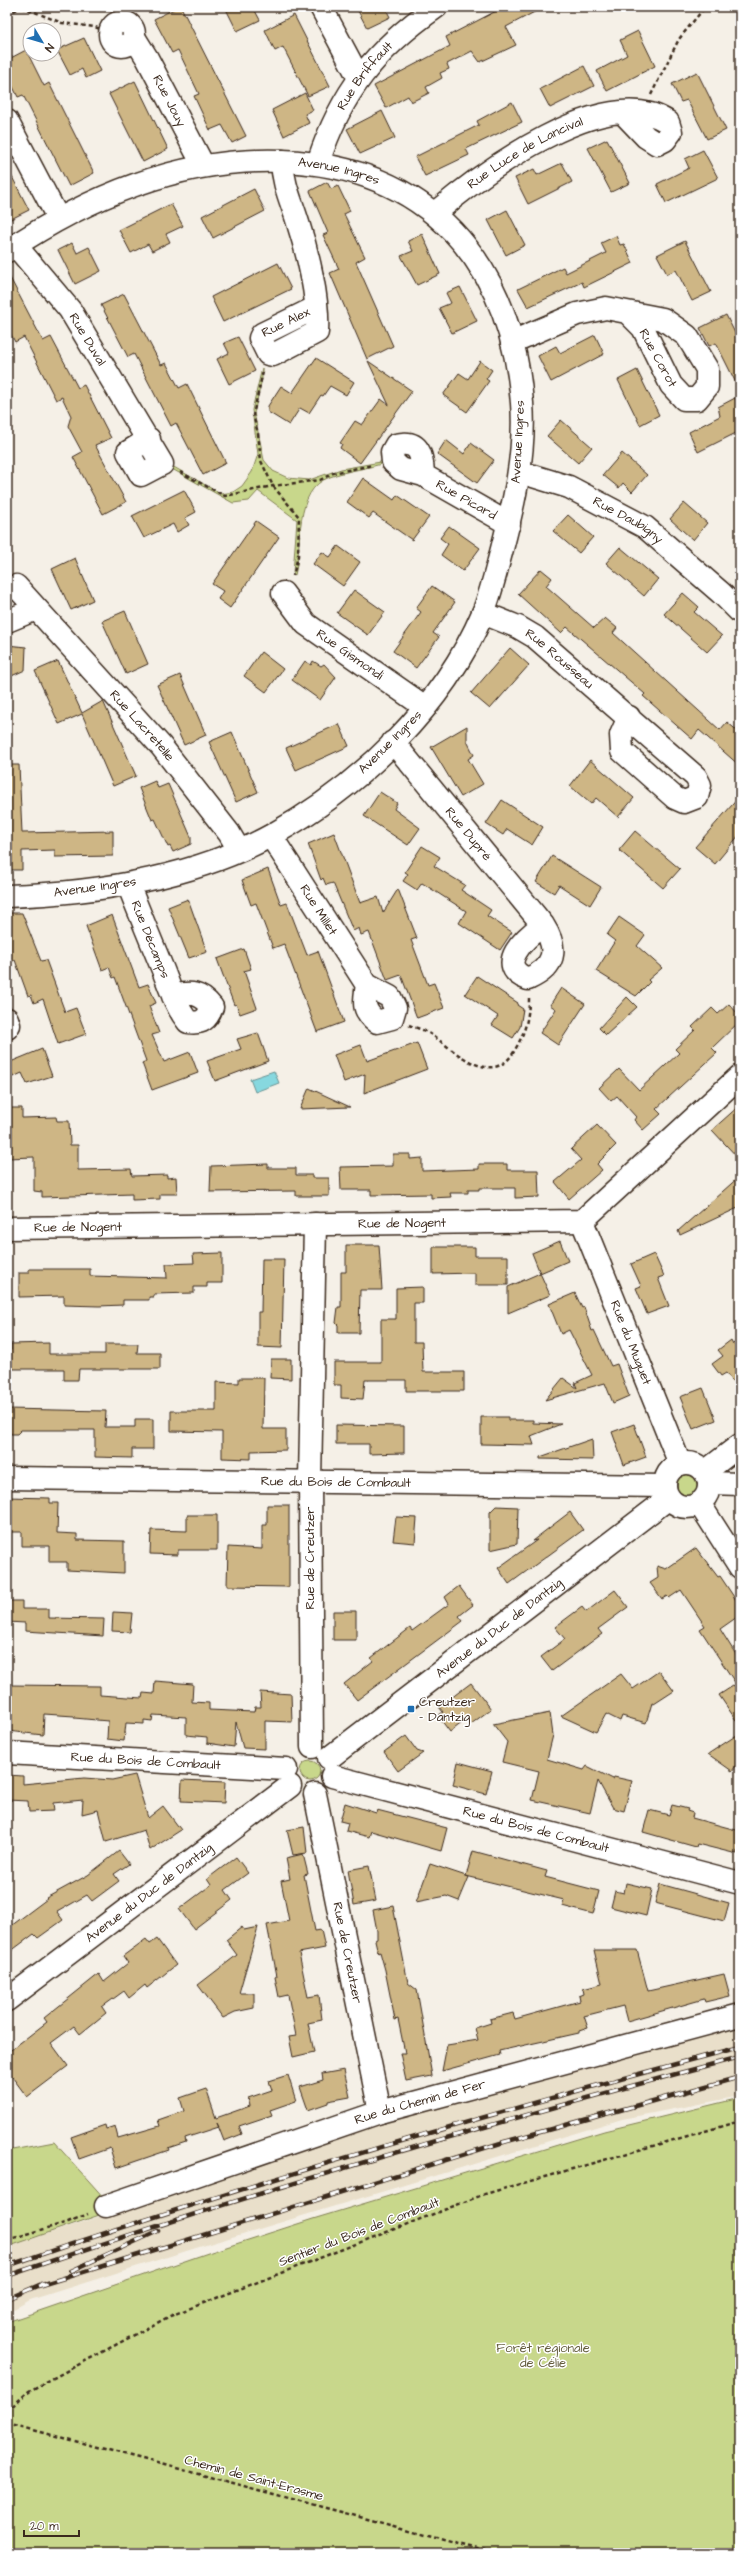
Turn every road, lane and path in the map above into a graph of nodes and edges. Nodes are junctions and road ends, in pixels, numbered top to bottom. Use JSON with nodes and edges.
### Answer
{"nodes":[{"id":1,"x":22,"y":7,"type":"edge"},
{"id":2,"x":321,"y":7,"type":"edge"},
{"id":3,"x":436,"y":7,"type":"edge"},
{"id":4,"x":705,"y":7,"type":"edge"},
{"id":5,"x":7,"y":14,"type":"edge"},
{"id":6,"x":110,"y":33,"type":"joint"},
{"id":7,"x":358,"y":78,"type":"junction"},
{"id":8,"x":624,"y":114,"type":"junction"},
{"id":9,"x":648,"y":114,"type":"junction"},
{"id":10,"x":7,"y":121,"type":"edge"},
{"id":11,"x":282,"y":161,"type":"junction"},
{"id":12,"x":318,"y":163,"type":"junction"},
{"id":13,"x":203,"y":165,"type":"junction"},
{"id":14,"x":435,"y":213,"type":"junction"},
{"id":15,"x":58,"y":218,"type":"junction"},
{"id":16,"x":11,"y":249,"type":"edge"},
{"id":17,"x":628,"y":313,"type":"dead end"},
{"id":18,"x":512,"y":342,"type":"junction"},
{"id":19,"x":268,"y":354,"type":"joint"},
{"id":20,"x":393,"y":462,"type":"joint"},
{"id":21,"x":162,"y":464,"type":"joint"},
{"id":22,"x":520,"y":472,"type":"junction"},
{"id":23,"x":273,"y":486,"type":"junction"},
{"id":24,"x":509,"y":524,"type":"junction"},
{"id":25,"x":7,"y":590,"type":"edge"},
{"id":26,"x":731,"y":592,"type":"edge"},
{"id":27,"x":283,"y":593,"type":"joint"},
{"id":28,"x":36,"y":609,"type":"junction"},
{"id":29,"x":483,"y":612,"type":"junction"},
{"id":30,"x":740,"y":612,"type":"edge"},
{"id":31,"x":7,"y":621,"type":"edge"},
{"id":32,"x":425,"y":707,"type":"junction"},
{"id":33,"x":629,"y":717,"type":"dead end"},
{"id":34,"x":393,"y":742,"type":"junction"},
{"id":35,"x":271,"y":836,"type":"junction"},
{"id":36,"x":239,"y":850,"type":"junction"},
{"id":37,"x":128,"y":884,"type":"junction"},
{"id":38,"x":7,"y":896,"type":"edge"},
{"id":39,"x":543,"y":925,"type":"junction"},
{"id":40,"x":528,"y":979,"type":"junction"},
{"id":41,"x":174,"y":996,"type":"dead end"},
{"id":42,"x":392,"y":1018,"type":"joint"},
{"id":43,"x":7,"y":1019,"type":"edge"},
{"id":44,"x":7,"y":1028,"type":"edge"},
{"id":45,"x":740,"y":1076,"type":"edge"},
{"id":46,"x":582,"y":1221,"type":"junction"},
{"id":47,"x":315,"y":1224,"type":"junction"},
{"id":48,"x":7,"y":1228,"type":"edge"},
{"id":49,"x":740,"y":1445,"type":"edge"},
{"id":50,"x":680,"y":1464,"type":"junction"},
{"id":51,"x":707,"y":1477,"type":"junction"},
{"id":52,"x":7,"y":1478,"type":"edge"},
{"id":53,"x":310,"y":1480,"type":"junction"},
{"id":54,"x":740,"y":1484,"type":"edge"},
{"id":55,"x":667,"y":1492,"type":"junction"},
{"id":56,"x":699,"y":1503,"type":"junction"},
{"id":57,"x":740,"y":1567,"type":"edge"},
{"id":58,"x":7,"y":1753,"type":"edge"},
{"id":59,"x":325,"y":1761,"type":"junction"},
{"id":60,"x":288,"y":1777,"type":"junction"},
{"id":61,"x":315,"y":1794,"type":"junction"},
{"id":62,"x":740,"y":1883,"type":"edge"},
{"id":63,"x":7,"y":2000,"type":"edge"},
{"id":64,"x":740,"y":2015,"type":"edge"},
{"id":65,"x":380,"y":2112,"type":"junction"},
{"id":66,"x":740,"y":2121,"type":"edge"},
{"id":67,"x":106,"y":2206,"type":"joint"},
{"id":68,"x":7,"y":2240,"type":"edge"},
{"id":69,"x":7,"y":2411,"type":"edge"},
{"id":70,"x":7,"y":2423,"type":"edge"},
{"id":71,"x":495,"y":2553,"type":"edge"}],
"edges":[{"from":1,"to":5,"type":"path"},
{"from":1,"to":6,"type":"path"},
{"from":2,"to":7,"type":"street"},
{"from":3,"to":7,"type":"street","name":"Rue Briffault"},
{"from":4,"to":9,"type":"path"},
{"from":6,"to":13,"type":"street","name":"Rue Jouy"},
{"from":7,"to":12,"type":"street","name":"Rue Briffault"},
{"from":8,"to":9,"type":"street","name":"Rue Luce de Lancival"},
{"from":8,"to":9,"type":"street","name":"Rue Luce de Lancival"},
{"from":8,"to":14,"type":"street","name":"Rue Luce de Lancival"},
{"from":10,"to":15,"type":"street"},
{"from":11,"to":12,"type":"street","name":"Avenue Ingres"},
{"from":11,"to":13,"type":"street","name":"Avenue Ingres"},
{"from":11,"to":19,"type":"street","name":"Rue Alex"},
{"from":12,"to":14,"type":"street","name":"Avenue Ingres"},
{"from":13,"to":15,"type":"street","name":"Avenue Ingres"},
{"from":14,"to":18,"type":"street","name":"Avenue Ingres"},
{"from":15,"to":16,"type":"street","name":"Avenue Ingres"},
{"from":16,"to":21,"type":"street","name":"Rue Duval"},
{"from":17,"to":18,"type":"street"},
{"from":18,"to":22,"type":"street","name":"Avenue Ingres"},
{"from":19,"to":23,"type":"path"},
{"from":20,"to":23,"type":"path"},
{"from":20,"to":24,"type":"street","name":"Rue Picard"},
{"from":21,"to":23,"type":"path"},
{"from":22,"to":24,"type":"street","name":"Avenue Ingres"},
{"from":22,"to":26,"type":"street","name":"Rue Daubigny"},
{"from":23,"to":27,"type":"path"},
{"from":24,"to":29,"type":"street","name":"Avenue Ingres"},
{"from":25,"to":28,"type":"street","name":"Rue Lacretelle"},
{"from":26,"to":30,"type":"street","name":"Rue Daubigny"},
{"from":27,"to":32,"type":"street","name":"Rue Gismondi"},
{"from":28,"to":31,"type":"street"},
{"from":28,"to":36,"type":"street","name":"Rue Lacretelle"},
{"from":29,"to":32,"type":"street","name":"Avenue Ingres"},
{"from":29,"to":33,"type":"street","name":"Rue Rousseau"},
{"from":32,"to":34,"type":"street","name":"Avenue Ingres"},
{"from":34,"to":35,"type":"street","name":"Avenue Ingres"},
{"from":34,"to":39,"type":"street","name":"Rue Dupré"},
{"from":35,"to":36,"type":"street","name":"Avenue Ingres"},
{"from":35,"to":42,"type":"street","name":"Rue Millet"},
{"from":36,"to":37,"type":"street","name":"Avenue Ingres"},
{"from":37,"to":38,"type":"street","name":"Avenue Ingres"},
{"from":37,"to":41,"type":"street","name":"Rue Décamps"},
{"from":39,"to":40,"type":"street","name":"Rue Dupré"},
{"from":39,"to":40,"type":"street"},
{"from":40,"to":42,"type":"path"},
{"from":43,"to":44,"type":"street"},
{"from":45,"to":46,"type":"street"},
{"from":46,"to":47,"type":"street","name":"Rue de Nogent"},
{"from":46,"to":50,"type":"street","name":"Rue du Muguet"},
{"from":47,"to":48,"type":"street","name":"Rue de Nogent"},
{"from":47,"to":53,"type":"street","name":"Rue de Creutzer"},
{"from":49,"to":51,"type":"street"},
{"from":50,"to":51,"type":"street"},
{"from":50,"to":55,"type":"street"},
{"from":51,"to":54,"type":"street"},
{"from":51,"to":56,"type":"street"},
{"from":52,"to":53,"type":"street","name":"Rue du Bois de Combault"},
{"from":53,"to":55,"type":"street","name":"Rue du Bois de Combault"},
{"from":53,"to":59,"type":"street","name":"Rue de Creutzer"},
{"from":55,"to":56,"type":"street"},
{"from":55,"to":59,"type":"street","name":"Avenue du Duc de Dantzig"},
{"from":56,"to":57,"type":"street"},
{"from":58,"to":60,"type":"street","name":"Rue du Bois de Combault"},
{"from":59,"to":60,"type":"street"},
{"from":59,"to":61,"type":"street"},
{"from":59,"to":62,"type":"street","name":"Rue du Bois de Combault"},
{"from":60,"to":61,"type":"street"},
{"from":60,"to":63,"type":"street","name":"Avenue du Duc de Dantzig"},
{"from":61,"to":65,"type":"street","name":"Rue de Creutzer"},
{"from":64,"to":65,"type":"street","name":"Rue du Chemin de Fer"},
{"from":65,"to":67,"type":"street","name":"Rue du Chemin de Fer"},
{"from":66,"to":69,"type":"path","name":"Sentier du Bois de Combault"},
{"from":67,"to":68,"type":"path"},
{"from":70,"to":71,"type":"path","name":"Chemin de Saint-Erasme"}]}
